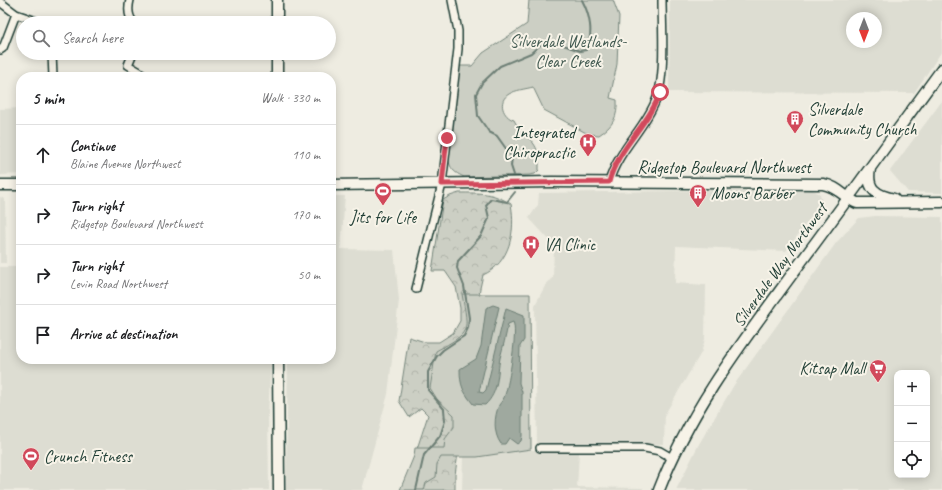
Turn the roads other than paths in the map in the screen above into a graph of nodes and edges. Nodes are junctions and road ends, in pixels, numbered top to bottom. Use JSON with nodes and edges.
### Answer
{"nodes":[{"id":1,"x":130,"y":0,"type":"edge"},
{"id":2,"x":277,"y":0,"type":"edge"},
{"id":3,"x":452,"y":0,"type":"edge"},
{"id":4,"x":662,"y":0,"type":"edge"},
{"id":5,"x":0,"y":2,"type":"edge"},
{"id":6,"x":16,"y":14,"type":"junction"},
{"id":7,"x":22,"y":16,"type":"edge"},
{"id":8,"x":130,"y":16,"type":"edge"},
{"id":9,"x":277,"y":16,"type":"edge"},
{"id":10,"x":0,"y":50,"type":"edge"},
{"id":11,"x":52,"y":60,"type":"edge"},
{"id":12,"x":130,"y":60,"type":"edge"},
{"id":13,"x":277,"y":60,"type":"edge"},
{"id":14,"x":942,"y":69,"type":"edge"},
{"id":15,"x":52,"y":72,"type":"edge"},
{"id":16,"x":140,"y":72,"type":"edge"},
{"id":17,"x":277,"y":72,"type":"edge"},
{"id":18,"x":870,"y":169,"type":"junction"},
{"id":19,"x":609,"y":182,"type":"junction"},
{"id":20,"x":442,"y":184,"type":"junction"},
{"id":21,"x":0,"y":185,"type":"edge"},
{"id":22,"x":16,"y":185,"type":"edge"},
{"id":23,"x":336,"y":185,"type":"edge"},
{"id":24,"x":848,"y":198,"type":"junction"},
{"id":25,"x":914,"y":202,"type":"junction"},
{"id":26,"x":942,"y":202,"type":"edge"},
{"id":27,"x":416,"y":289,"type":"dead end"},
{"id":28,"x":278,"y":364,"type":"edge"},
{"id":29,"x":540,"y":448,"type":"dead end"},
{"id":30,"x":672,"y":458,"type":"junction"},
{"id":31,"x":279,"y":490,"type":"edge"},
{"id":32,"x":659,"y":490,"type":"edge"}],
"edges":[{"from":1,"to":8,"type":"street"},
{"from":2,"to":9,"type":"main road"},
{"from":3,"to":20,"type":"street"},
{"from":4,"to":19,"type":"street"},
{"from":5,"to":6,"type":"street"},
{"from":6,"to":7,"type":"street"},
{"from":6,"to":10,"type":"street"},
{"from":11,"to":15,"type":"street"},
{"from":12,"to":16,"type":"street"},
{"from":13,"to":17,"type":"main road"},
{"from":14,"to":18,"type":"main road","name":"Silverdale Way Northwest"},
{"from":18,"to":24,"type":"main road","name":"Silverdale Way Northwest"},
{"from":18,"to":25,"type":"main road"},
{"from":19,"to":20,"type":"main road","name":"Ridgetop Boulevard Northwest"},
{"from":19,"to":24,"type":"main road","name":"Ridgetop Boulevard Northwest"},
{"from":20,"to":23,"type":"main road","name":"Ridgetop Boulevard Northwest"},
{"from":20,"to":27,"type":"street"},
{"from":21,"to":22,"type":"main road"},
{"from":24,"to":25,"type":"main road"},
{"from":24,"to":30,"type":"main road","name":"Silverdale Way Northwest"},
{"from":25,"to":26,"type":"main road"},
{"from":28,"to":31,"type":"main road"},
{"from":29,"to":30,"type":"street"},
{"from":30,"to":32,"type":"main road","name":"Silverdale Way Northwest"}]}
